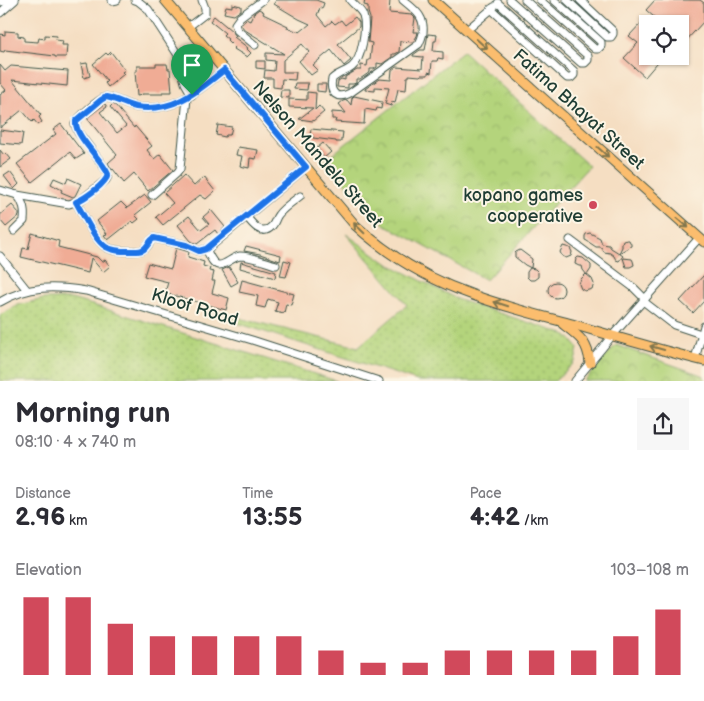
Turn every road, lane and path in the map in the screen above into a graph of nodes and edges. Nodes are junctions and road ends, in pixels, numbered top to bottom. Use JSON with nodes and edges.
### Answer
{"nodes":[{"id":1,"x":14,"y":0,"type":"edge"},
{"id":2,"x":135,"y":0,"type":"edge"},
{"id":3,"x":166,"y":0,"type":"edge"},
{"id":4,"x":202,"y":0,"type":"edge"},
{"id":5,"x":263,"y":0,"type":"edge"},
{"id":6,"x":350,"y":0,"type":"edge"},
{"id":7,"x":403,"y":0,"type":"edge"},
{"id":8,"x":432,"y":0,"type":"edge"},
{"id":9,"x":510,"y":0,"type":"edge"},
{"id":10,"x":525,"y":0,"type":"edge"},
{"id":11,"x":540,"y":0,"type":"edge"},
{"id":12,"x":554,"y":0,"type":"edge"},
{"id":13,"x":567,"y":0,"type":"edge"},
{"id":14,"x":580,"y":0,"type":"edge"},
{"id":15,"x":500,"y":1,"type":"edge"},
{"id":16,"x":0,"y":2,"type":"edge"},
{"id":17,"x":491,"y":9,"type":"junction"},
{"id":18,"x":0,"y":13,"type":"edge"},
{"id":19,"x":188,"y":27,"type":"junction"},
{"id":20,"x":467,"y":30,"type":"junction"},
{"id":21,"x":256,"y":45,"type":"dead end"},
{"id":22,"x":224,"y":70,"type":"junction"},
{"id":23,"x":190,"y":96,"type":"junction"},
{"id":24,"x":306,"y":167,"type":"junction"},
{"id":25,"x":0,"y":190,"type":"edge"},
{"id":26,"x":16,"y":195,"type":"junction"},
{"id":27,"x":152,"y":195,"type":"dead end"},
{"id":28,"x":300,"y":196,"type":"dead end"},
{"id":29,"x":76,"y":202,"type":"junction"},
{"id":30,"x":246,"y":216,"type":"junction"},
{"id":31,"x":14,"y":231,"type":"dead end"},
{"id":32,"x":570,"y":240,"type":"dead end"},
{"id":33,"x":702,"y":240,"type":"edge"},
{"id":34,"x":206,"y":249,"type":"junction"},
{"id":35,"x":0,"y":256,"type":"edge"},
{"id":36,"x":276,"y":265,"type":"dead end"},
{"id":37,"x":27,"y":290,"type":"junction"},
{"id":38,"x":644,"y":300,"type":"junction"},
{"id":39,"x":0,"y":302,"type":"edge"},
{"id":40,"x":560,"y":321,"type":"junction"},
{"id":41,"x":704,"y":326,"type":"edge"},
{"id":42,"x":703,"y":334,"type":"edge"},
{"id":43,"x":612,"y":336,"type":"junction"},
{"id":44,"x":699,"y":360,"type":"edge"},
{"id":45,"x":590,"y":363,"type":"junction"},
{"id":46,"x":379,"y":381,"type":"edge"},
{"id":47,"x":575,"y":381,"type":"edge"}],
"edges":[{"from":1,"to":16,"type":"street"},
{"from":1,"to":18,"type":"street"},
{"from":2,"to":23,"type":"street"},
{"from":3,"to":19,"type":"main road","name":"Nelson Mandela Street"},
{"from":4,"to":19,"type":"street"},
{"from":5,"to":21,"type":"street"},
{"from":6,"to":7,"type":"street"},
{"from":8,"to":20,"type":"main road","name":"Fatima Bhayat Street"},
{"from":9,"to":10,"type":"street"},
{"from":11,"to":12,"type":"street"},
{"from":13,"to":14,"type":"street"},
{"from":15,"to":17,"type":"street"},
{"from":15,"to":17,"type":"street"},
{"from":17,"to":20,"type":"street"},
{"from":19,"to":22,"type":"main road","name":"Nelson Mandela Street"},
{"from":20,"to":33,"type":"main road","name":"Fatima Bhayat Street","one_way":true},
{"from":22,"to":23,"type":"street"},
{"from":22,"to":24,"type":"main road","name":"Nelson Mandela Street"},
{"from":23,"to":27,"type":"street"},
{"from":23,"to":29,"type":"street"},
{"from":24,"to":30,"type":"street"},
{"from":40,"to":24,"type":"main road","name":"Nelson Mandela Street","one_way":true},
{"from":25,"to":26,"type":"street"},
{"from":26,"to":29,"type":"street"},
{"from":26,"to":31,"type":"street"},
{"from":28,"to":30,"type":"street"},
{"from":29,"to":34,"type":"street"},
{"from":30,"to":34,"type":"street"},
{"from":32,"to":38,"type":"street"},
{"from":33,"to":38,"type":"street"},
{"from":34,"to":36,"type":"street"},
{"from":35,"to":37,"type":"street"},
{"from":37,"to":39,"type":"street","name":"Kloof Road"},
{"from":37,"to":46,"type":"street","name":"Kloof Road"},
{"from":38,"to":42,"type":"street"},
{"from":38,"to":43,"type":"street"},
{"from":40,"to":43,"type":"main road","name":"Nelson Mandela Street"},
{"from":40,"to":45,"type":"main road"},
{"from":41,"to":42,"type":"street"},
{"from":42,"to":44,"type":"street"},
{"from":44,"to":43,"type":"main road","name":"Nelson Mandela Street","one_way":true},
{"from":43,"to":45,"type":"street"},
{"from":45,"to":47,"type":"street"}]}
